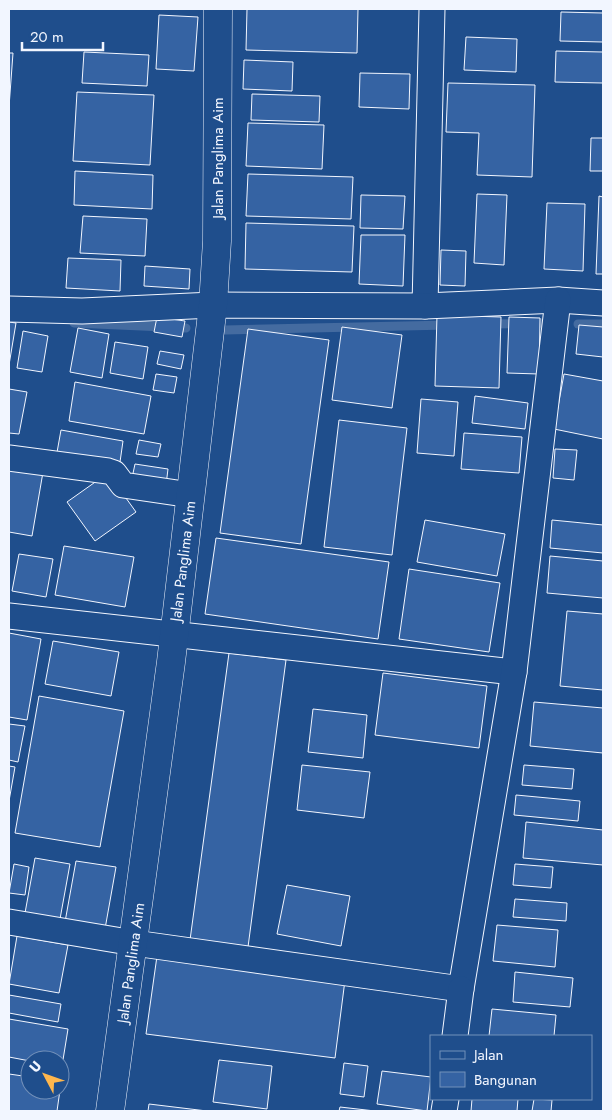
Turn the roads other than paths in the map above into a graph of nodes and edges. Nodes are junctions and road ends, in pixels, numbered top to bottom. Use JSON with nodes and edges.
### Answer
{"nodes":[{"id":1,"x":218,"y":9,"type":"edge"},
{"id":2,"x":432,"y":9,"type":"edge"},
{"id":3,"x":558,"y":300,"type":"junction"},
{"id":4,"x":603,"y":303,"type":"edge"},
{"id":5,"x":214,"y":305,"type":"junction"},
{"id":6,"x":425,"y":306,"type":"junction"},
{"id":7,"x":9,"y":309,"type":"edge"},
{"id":8,"x":9,"y":458,"type":"edge"},
{"id":9,"x":191,"y":495,"type":"junction"},
{"id":10,"x":9,"y":616,"type":"edge"},
{"id":11,"x":175,"y":636,"type":"junction"},
{"id":12,"x":514,"y":672,"type":"junction"},
{"id":13,"x":9,"y":922,"type":"edge"},
{"id":14,"x":134,"y":943,"type":"junction"},
{"id":15,"x":461,"y":988,"type":"junction"},
{"id":16,"x":455,"y":1035,"type":"edge"},
{"id":17,"x":110,"y":1111,"type":"edge"}],
"edges":[{"from":1,"to":5,"type":"street","name":"Jalan Panglima Aim"},
{"from":2,"to":6,"type":"street"},
{"from":3,"to":4,"type":"street"},
{"from":3,"to":6,"type":"street"},
{"from":3,"to":12,"type":"street"},
{"from":5,"to":6,"type":"street"},
{"from":5,"to":7,"type":"street"},
{"from":5,"to":9,"type":"street","name":"Jalan Panglima Aim"},
{"from":8,"to":9,"type":"street"},
{"from":9,"to":11,"type":"street","name":"Jalan Panglima Aim"},
{"from":10,"to":11,"type":"street"},
{"from":11,"to":12,"type":"street"},
{"from":11,"to":14,"type":"street","name":"Jalan Panglima Aim"},
{"from":12,"to":15,"type":"street"},
{"from":13,"to":14,"type":"street"},
{"from":14,"to":15,"type":"street"},
{"from":14,"to":17,"type":"street","name":"Jalan Panglima Aim"},
{"from":15,"to":16,"type":"street"}]}
